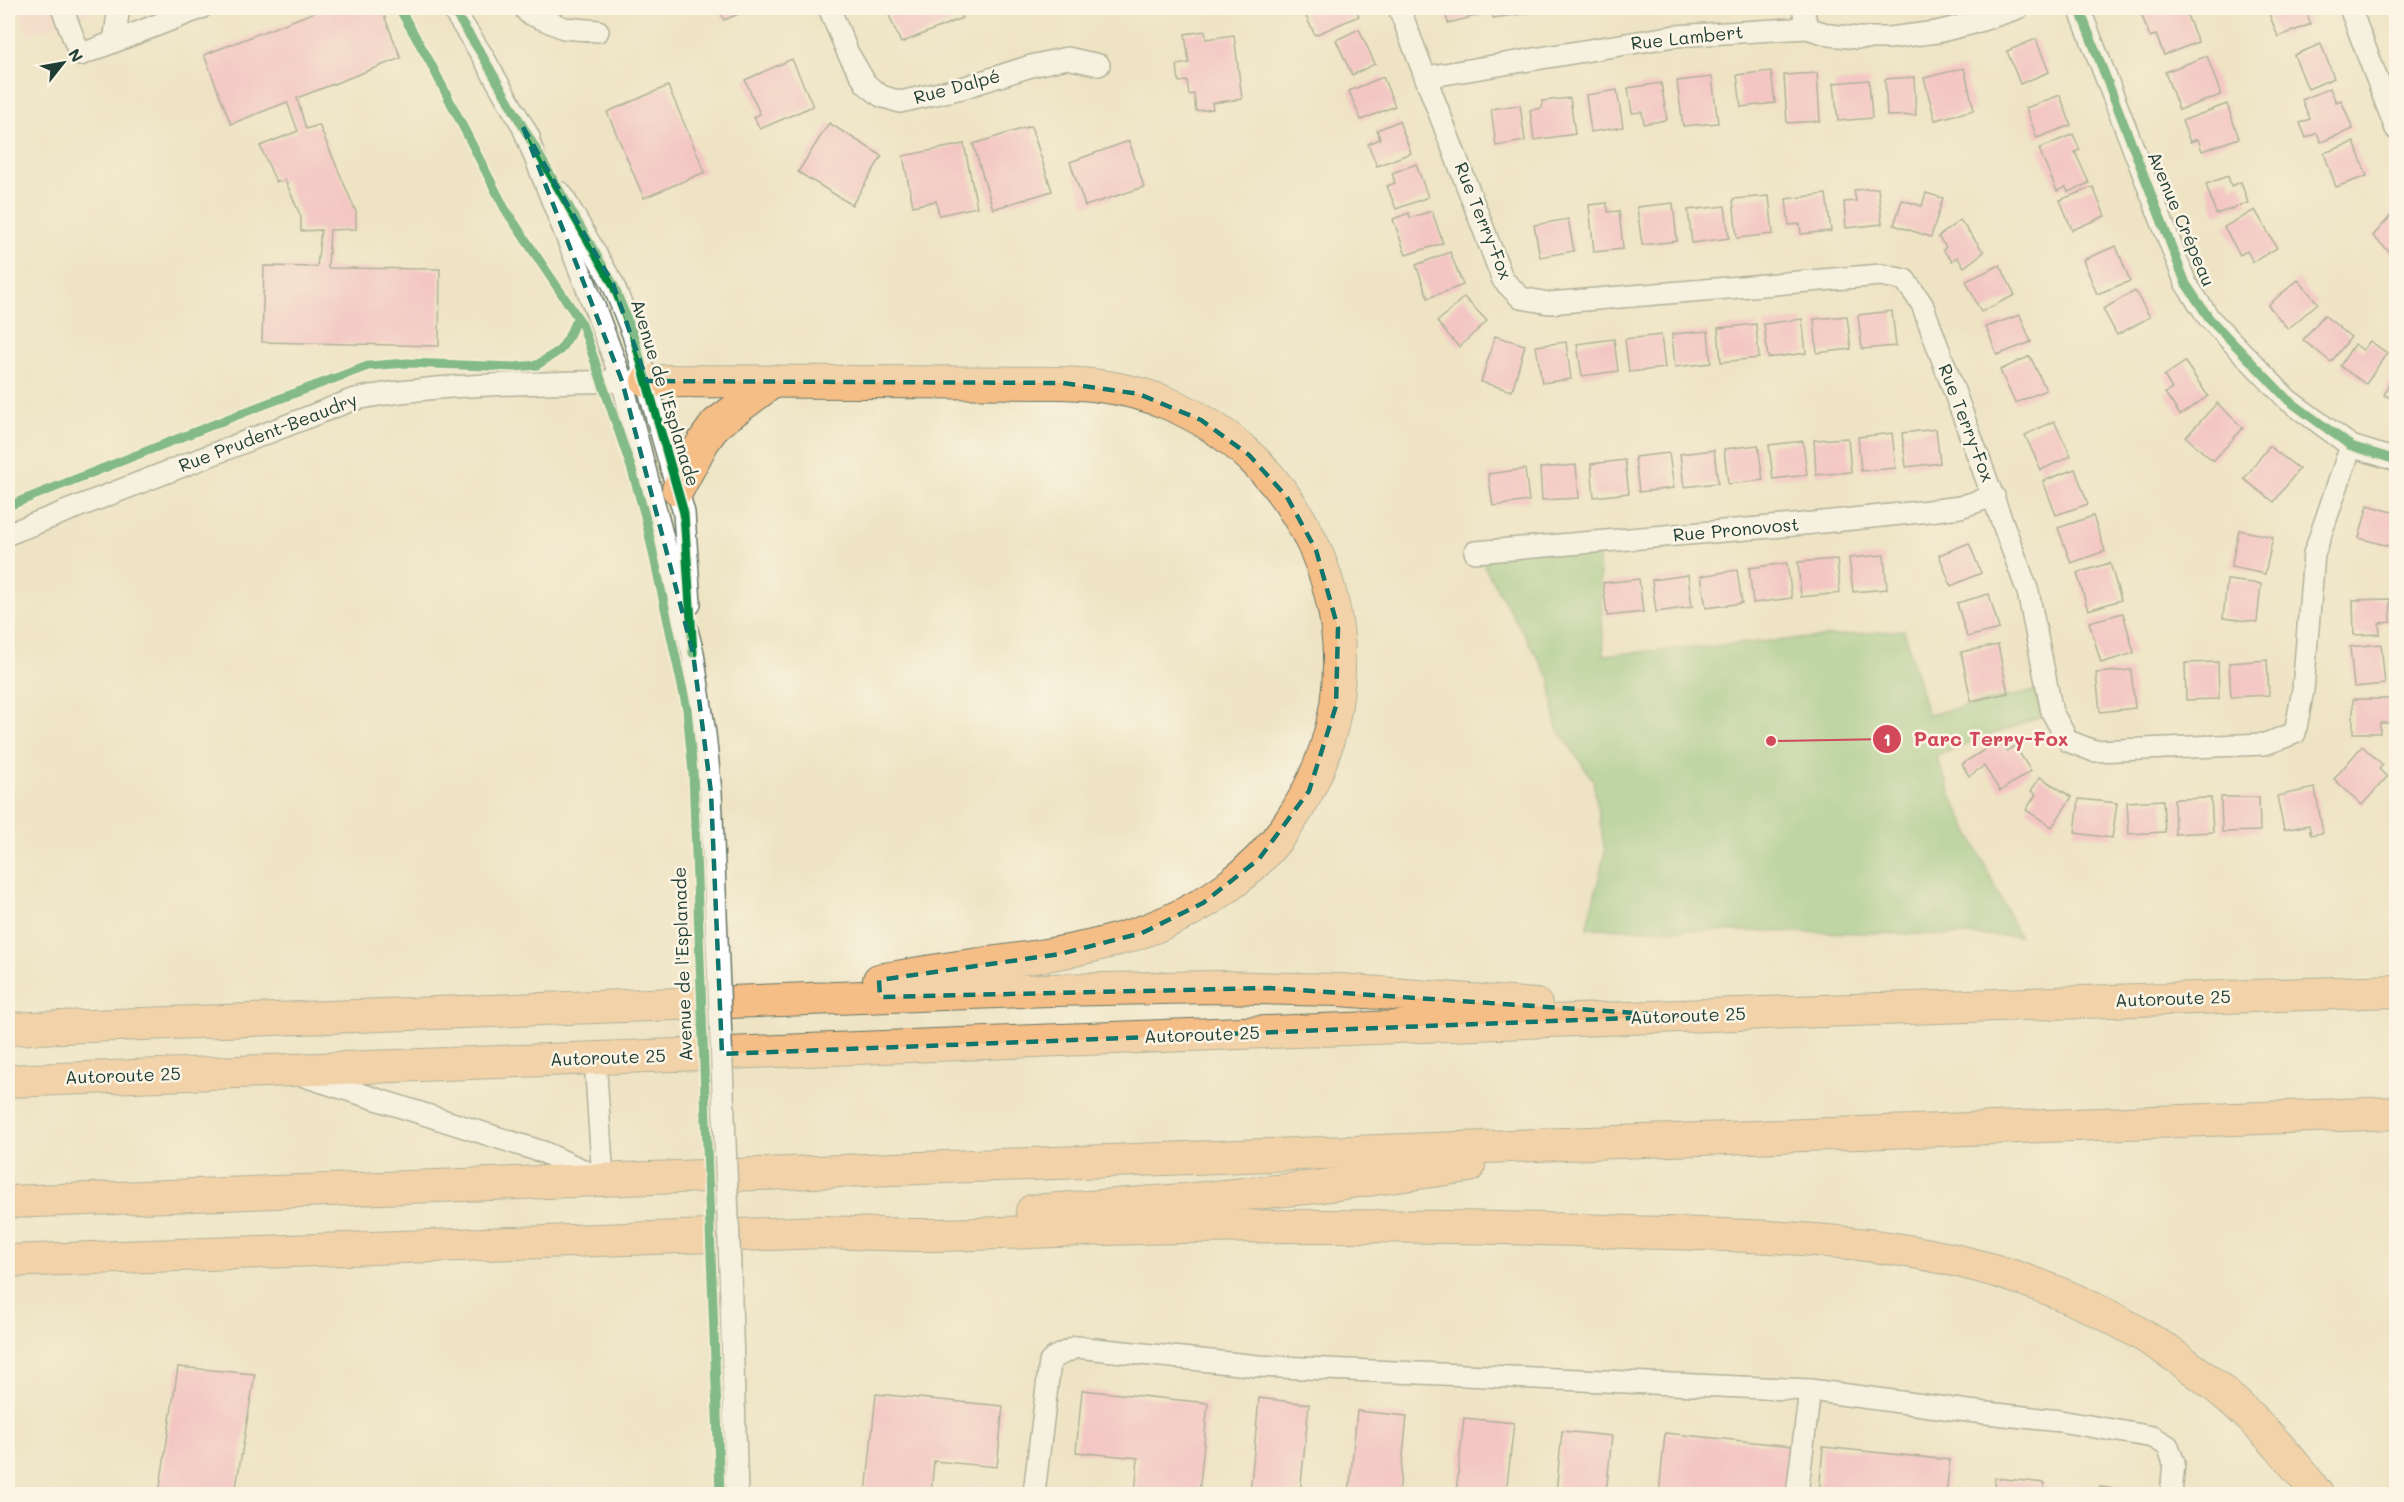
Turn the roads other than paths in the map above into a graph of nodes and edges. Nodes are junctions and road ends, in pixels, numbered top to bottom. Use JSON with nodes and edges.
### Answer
{"nodes":[{"id":1,"x":62,"y":8,"type":"edge"},
{"id":2,"x":119,"y":8,"type":"edge"},
{"id":3,"x":201,"y":8,"type":"edge"},
{"id":4,"x":452,"y":8,"type":"edge"},
{"id":5,"x":524,"y":8,"type":"edge"},
{"id":6,"x":829,"y":8,"type":"edge"},
{"id":7,"x":1399,"y":8,"type":"edge"},
{"id":8,"x":1803,"y":8,"type":"edge"},
{"id":9,"x":2018,"y":8,"type":"edge"},
{"id":10,"x":2079,"y":8,"type":"edge"},
{"id":11,"x":2350,"y":8,"type":"edge"},
{"id":12,"x":1807,"y":28,"type":"junction"},
{"id":13,"x":598,"y":31,"type":"dead end"},
{"id":14,"x":114,"y":41,"type":"junction"},
{"id":15,"x":1099,"y":65,"type":"dead end"},
{"id":16,"x":1426,"y":77,"type":"junction"},
{"id":17,"x":2397,"y":129,"type":"edge"},
{"id":18,"x":634,"y":381,"type":"junction"},
{"id":19,"x":774,"y":381,"type":"junction"},
{"id":20,"x":2351,"y":446,"type":"junction"},
{"id":21,"x":2397,"y":460,"type":"edge"},
{"id":22,"x":678,"y":489,"type":"junction"},
{"id":23,"x":1994,"y":496,"type":"junction"},
{"id":24,"x":8,"y":534,"type":"edge"},
{"id":25,"x":1475,"y":552,"type":"dead end"},
{"id":26,"x":693,"y":653,"type":"junction"},
{"id":27,"x":2397,"y":991,"type":"edge"},
{"id":28,"x":733,"y":1003,"type":"junction"},
{"id":29,"x":1680,"y":1016,"type":"junction"},
{"id":30,"x":8,"y":1029,"type":"edge"},
{"id":31,"x":595,"y":1059,"type":"junction"},
{"id":32,"x":284,"y":1070,"type":"junction"},
{"id":33,"x":8,"y":1081,"type":"edge"},
{"id":34,"x":2397,"y":1113,"type":"edge"},
{"id":35,"x":1635,"y":1143,"type":"junction"},
{"id":36,"x":603,"y":1180,"type":"junction"},
{"id":37,"x":8,"y":1202,"type":"edge"},
{"id":38,"x":822,"y":1232,"type":"junction"},
{"id":39,"x":8,"y":1261,"type":"edge"},
{"id":40,"x":1810,"y":1390,"type":"junction"},
{"id":41,"x":737,"y":1494,"type":"edge"},
{"id":42,"x":1031,"y":1494,"type":"edge"},
{"id":43,"x":1797,"y":1494,"type":"edge"},
{"id":44,"x":2171,"y":1494,"type":"edge"},
{"id":45,"x":2317,"y":1494,"type":"edge"}],
"edges":[{"from":1,"to":14,"type":"street"},
{"from":2,"to":14,"type":"street"},
{"from":3,"to":14,"type":"street"},
{"from":4,"to":18,"type":"street","name":"Avenue de l'Esplanade"},
{"from":5,"to":13,"type":"street"},
{"from":6,"to":15,"type":"street","name":"Rue Dalpé"},
{"from":7,"to":16,"type":"street","name":"Rue Terry-Fox"},
{"from":8,"to":12,"type":"street"},
{"from":9,"to":12,"type":"street","name":"Rue Lambert"},
{"from":10,"to":20,"type":"street","name":"Avenue Crépeau"},
{"from":11,"to":17,"type":"street"},
{"from":12,"to":16,"type":"street","name":"Rue Lambert"},
{"from":16,"to":23,"type":"street","name":"Rue Terry-Fox"},
{"from":18,"to":19,"type":"highway"},
{"from":18,"to":22,"type":"street","name":"Avenue de l'Esplanade"},
{"from":18,"to":24,"type":"street","name":"Rue Prudent-Beaudry"},
{"from":18,"to":26,"type":"street","name":"Avenue de l'Esplanade"},
{"from":19,"to":22,"type":"highway"},
{"from":19,"to":28,"type":"highway"},
{"from":20,"to":21,"type":"street","name":"Avenue Crépeau"},
{"from":20,"to":23,"type":"street","name":"Rue Terry-Fox"},
{"from":22,"to":26,"type":"street","name":"Avenue de l'Esplanade"},
{"from":23,"to":25,"type":"street","name":"Rue Pronovost"},
{"from":26,"to":41,"type":"street","name":"Avenue de l'Esplanade","bridge":true},
{"from":27,"to":29,"type":"highway","name":"Autoroute 25"},
{"from":28,"to":29,"type":"highway"},
{"from":28,"to":30,"type":"highway"},
{"from":29,"to":31,"type":"highway","name":"Autoroute 25"},
{"from":31,"to":32,"type":"highway","name":"Autoroute 25"},
{"from":31,"to":36,"type":"street"},
{"from":32,"to":33,"type":"highway","name":"Autoroute 25"},
{"from":32,"to":36,"type":"street"},
{"from":34,"to":35,"type":"highway"},
{"from":35,"to":36,"type":"highway"},
{"from":35,"to":38,"type":"highway"},
{"from":36,"to":37,"type":"highway"},
{"from":38,"to":39,"type":"highway"},
{"from":38,"to":45,"type":"highway"},
{"from":40,"to":42,"type":"street"},
{"from":40,"to":43,"type":"street"},
{"from":40,"to":44,"type":"street"}]}
